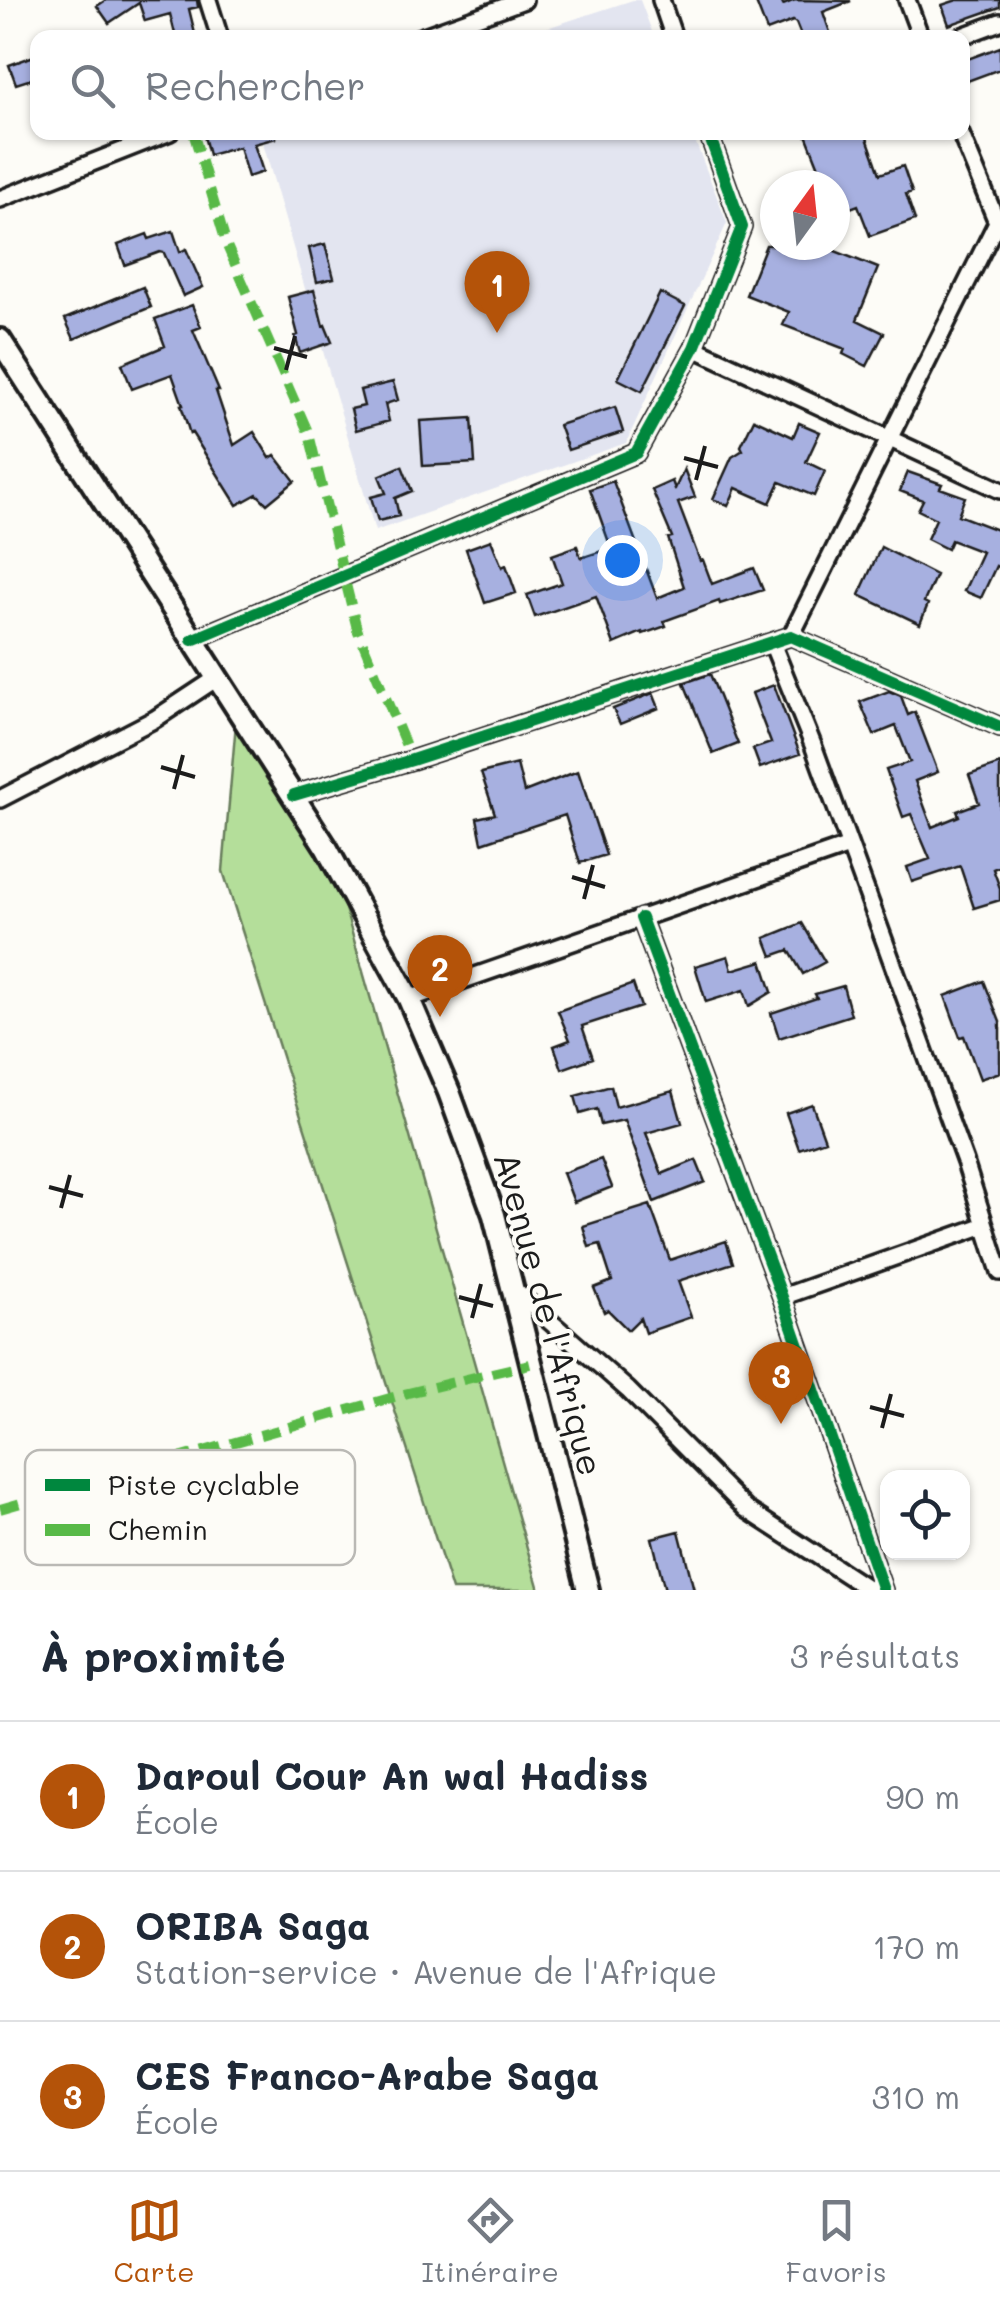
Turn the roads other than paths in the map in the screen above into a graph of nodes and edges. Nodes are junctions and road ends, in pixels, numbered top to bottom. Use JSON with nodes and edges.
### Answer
{"nodes":[{"id":1,"x":208,"y":0,"type":"edge"},
{"id":2,"x":524,"y":0,"type":"edge"},
{"id":3,"x":661,"y":0,"type":"edge"},
{"id":4,"x":907,"y":0,"type":"edge"},
{"id":5,"x":1000,"y":22,"type":"edge"},
{"id":6,"x":217,"y":30,"type":"edge"},
{"id":7,"x":440,"y":30,"type":"edge"},
{"id":8,"x":671,"y":30,"type":"edge"},
{"id":9,"x":919,"y":30,"type":"edge"},
{"id":10,"x":970,"y":33,"type":"edge"},
{"id":11,"x":150,"y":140,"type":"edge"},
{"id":12,"x":711,"y":140,"type":"edge"},
{"id":13,"x":963,"y":140,"type":"edge"},
{"id":14,"x":0,"y":199,"type":"edge"},
{"id":15,"x":999,"y":222,"type":"edge"},
{"id":16,"x":0,"y":340,"type":"edge"},
{"id":17,"x":694,"y":348,"type":"junction"},
{"id":18,"x":889,"y":437,"type":"junction"},
{"id":19,"x":1000,"y":490,"type":"edge"},
{"id":20,"x":791,"y":636,"type":"junction"},
{"id":21,"x":192,"y":640,"type":"junction"},
{"id":22,"x":772,"y":643,"type":"junction"},
{"id":23,"x":217,"y":678,"type":"junction"},
{"id":24,"x":1000,"y":727,"type":"edge"},
{"id":25,"x":294,"y":795,"type":"junction"},
{"id":26,"x":0,"y":799,"type":"edge"},
{"id":27,"x":849,"y":846,"type":"junction"},
{"id":28,"x":641,"y":918,"type":"junction"},
{"id":29,"x":408,"y":999,"type":"junction"},
{"id":30,"x":985,"y":1225,"type":"junction"},
{"id":31,"x":1000,"y":1272,"type":"edge"},
{"id":32,"x":512,"y":1288,"type":"junction"},
{"id":33,"x":782,"y":1296,"type":"junction"},
{"id":34,"x":588,"y":1590,"type":"edge"},
{"id":35,"x":870,"y":1590,"type":"edge"},
{"id":36,"x":883,"y":1590,"type":"edge"}],
"edges":[{"from":1,"to":6,"type":"street"},
{"from":2,"to":7,"type":"street"},
{"from":3,"to":8,"type":"street"},
{"from":4,"to":9,"type":"street"},
{"from":5,"to":10,"type":"street"},
{"from":11,"to":14,"type":"street"},
{"from":12,"to":17,"type":"street"},
{"from":13,"to":15,"type":"street"},
{"from":15,"to":18,"type":"street"},
{"from":16,"to":21,"type":"main road","name":"Avenue de l'Afrique"},
{"from":17,"to":18,"type":"street"},
{"from":17,"to":21,"type":"street"},
{"from":18,"to":19,"type":"street"},
{"from":18,"to":20,"type":"street"},
{"from":20,"to":22,"type":"street"},
{"from":20,"to":24,"type":"street"},
{"from":21,"to":23,"type":"main road","name":"Avenue de l'Afrique"},
{"from":22,"to":25,"type":"street"},
{"from":22,"to":27,"type":"street"},
{"from":23,"to":25,"type":"main road","name":"Avenue de l'Afrique"},
{"from":23,"to":26,"type":"street"},
{"from":25,"to":29,"type":"main road","name":"Avenue de l'Afrique"},
{"from":27,"to":28,"type":"street"},
{"from":27,"to":30,"type":"street"},
{"from":28,"to":29,"type":"street"},
{"from":28,"to":33,"type":"street"},
{"from":29,"to":32,"type":"main road","name":"Avenue de l'Afrique"},
{"from":30,"to":31,"type":"street"},
{"from":30,"to":33,"type":"street"},
{"from":32,"to":34,"type":"main road","name":"Avenue de l'Afrique"},
{"from":32,"to":35,"type":"street"},
{"from":33,"to":36,"type":"street"}]}
